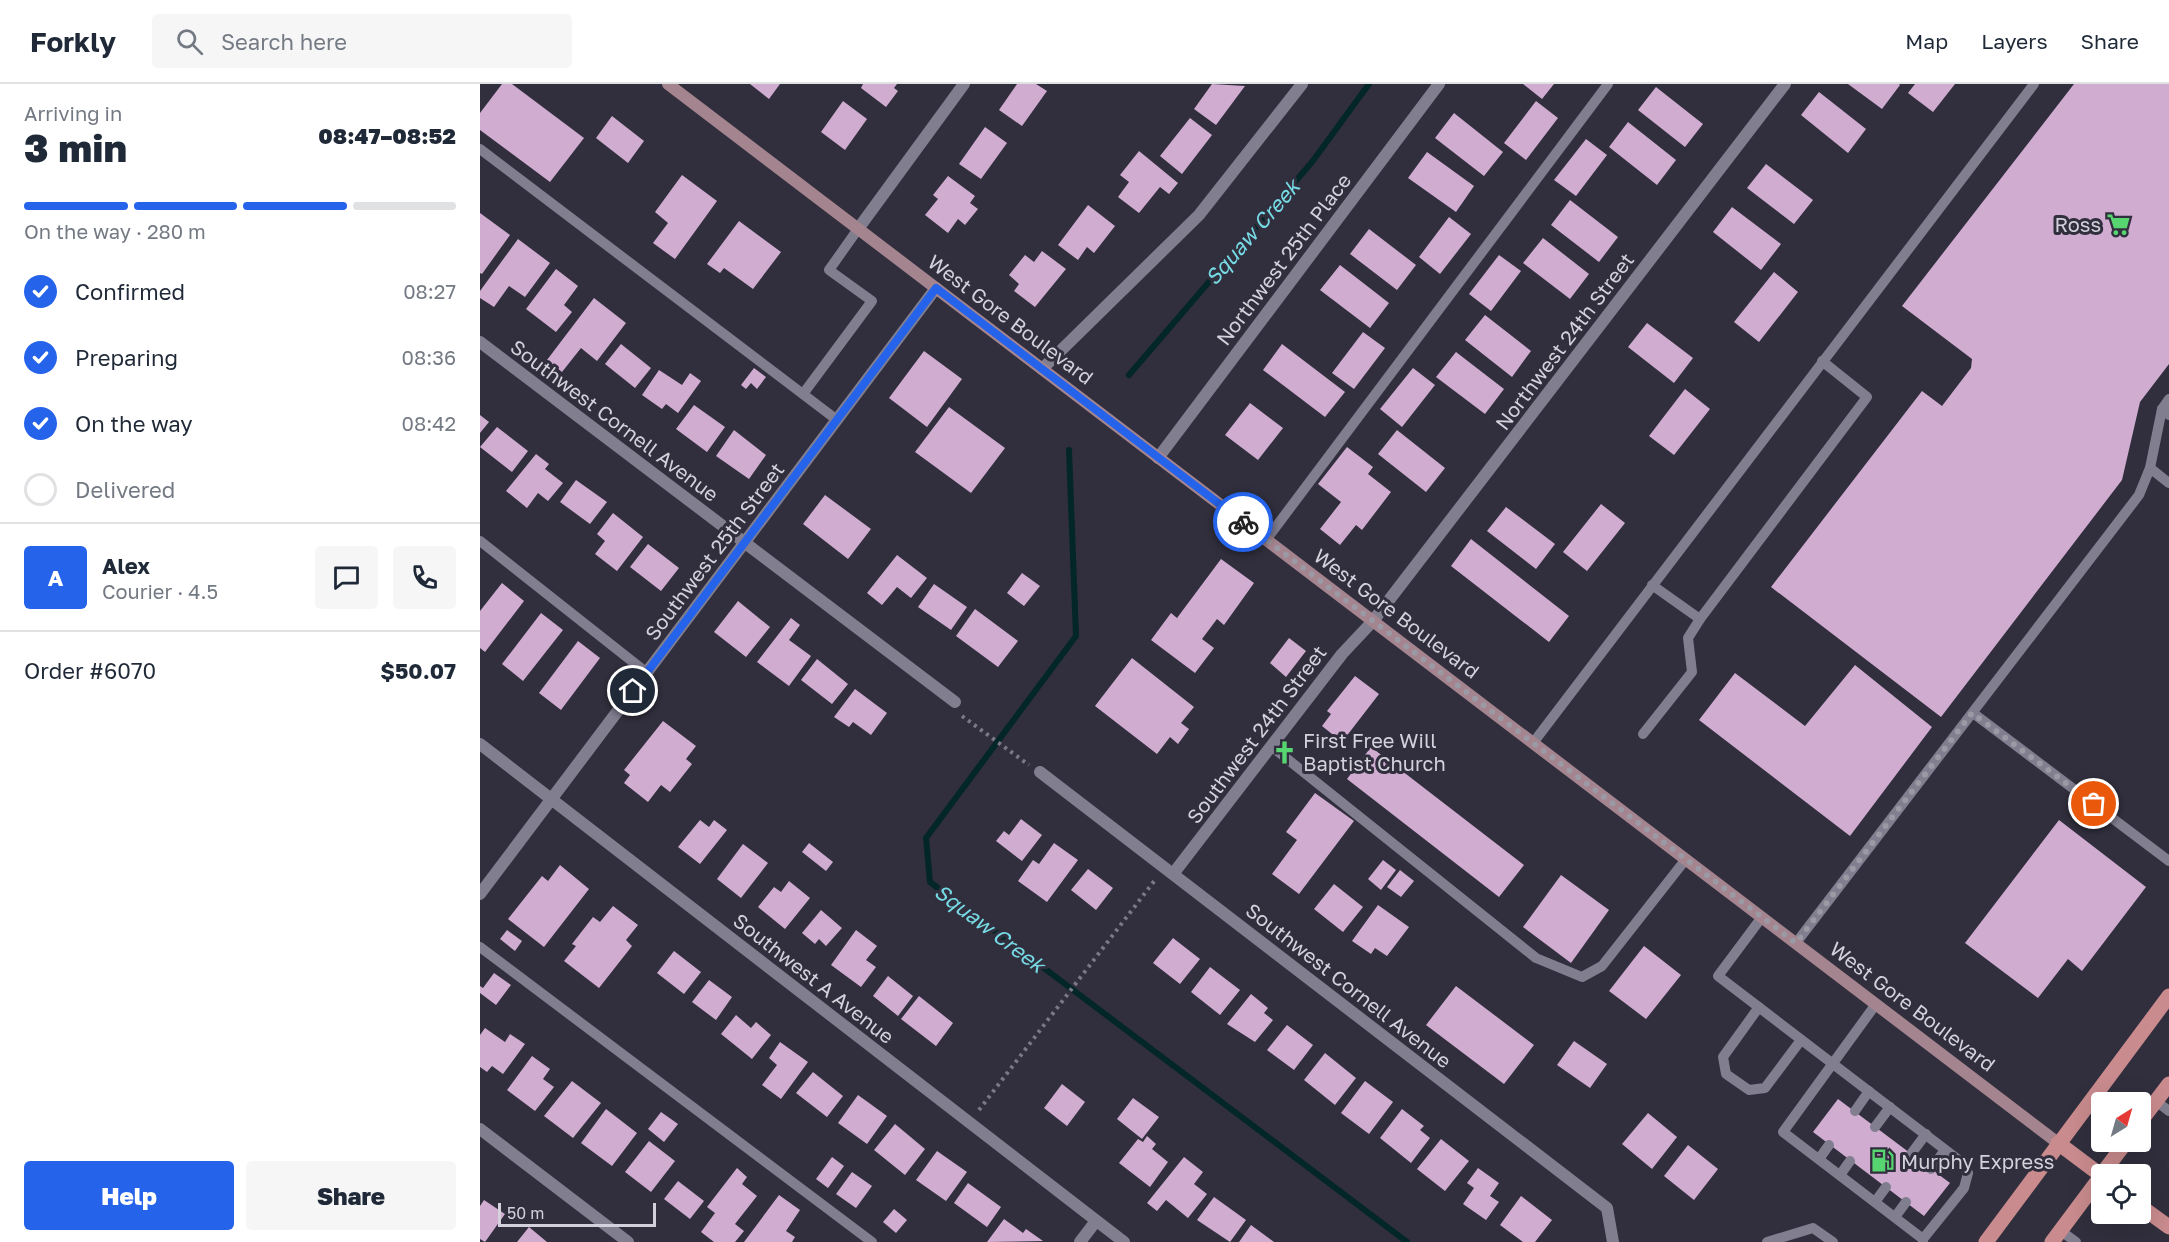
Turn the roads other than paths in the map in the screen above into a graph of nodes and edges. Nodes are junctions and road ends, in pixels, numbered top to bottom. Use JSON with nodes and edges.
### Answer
{"nodes":[{"id":1,"x":668,"y":84,"type":"edge"},
{"id":2,"x":964,"y":84,"type":"edge"},
{"id":3,"x":1302,"y":84,"type":"edge"},
{"id":4,"x":1439,"y":84,"type":"edge"},
{"id":5,"x":1608,"y":84,"type":"edge"},
{"id":6,"x":1785,"y":84,"type":"edge"},
{"id":7,"x":2034,"y":84,"type":"edge"},
{"id":8,"x":480,"y":149,"type":"edge"},
{"id":9,"x":858,"y":229,"type":"junction"},
{"id":10,"x":936,"y":288,"type":"junction"},
{"id":11,"x":480,"y":342,"type":"edge"},
{"id":12,"x":1822,"y":361,"type":"junction"},
{"id":13,"x":1042,"y":369,"type":"junction"},
{"id":14,"x":803,"y":394,"type":"junction"},
{"id":15,"x":2169,"y":399,"type":"edge"},
{"id":16,"x":2165,"y":412,"type":"edge"},
{"id":17,"x":837,"y":420,"type":"junction"},
{"id":18,"x":1158,"y":458,"type":"junction"},
{"id":19,"x":2150,"y":468,"type":"junction"},
{"id":20,"x":2169,"y":483,"type":"edge"},
{"id":21,"x":1266,"y":540,"type":"junction"},
{"id":22,"x":480,"y":541,"type":"edge"},
{"id":23,"x":745,"y":543,"type":"junction"},
{"id":24,"x":1652,"y":585,"type":"junction"},
{"id":25,"x":1701,"y":619,"type":"junction"},
{"id":26,"x":1373,"y":621,"type":"junction"},
{"id":27,"x":647,"y":673,"type":"junction"},
{"id":28,"x":955,"y":702,"type":"dead end"},
{"id":29,"x":1972,"y":713,"type":"junction"},
{"id":30,"x":1642,"y":734,"type":"dead end"},
{"id":31,"x":1533,"y":743,"type":"junction"},
{"id":32,"x":480,"y":744,"type":"edge"},
{"id":33,"x":1271,"y":746,"type":"junction"},
{"id":34,"x":1040,"y":772,"type":"dead end"},
{"id":35,"x":552,"y":799,"type":"junction"},
{"id":36,"x":1686,"y":859,"type":"junction"},
{"id":37,"x":2169,"y":861,"type":"edge"},
{"id":38,"x":1169,"y":871,"type":"junction"},
{"id":39,"x":480,"y":894,"type":"edge"},
{"id":40,"x":1762,"y":917,"type":"junction"},
{"id":41,"x":1796,"y":943,"type":"junction"},
{"id":42,"x":480,"y":947,"type":"edge"},
{"id":43,"x":2169,"y":996,"type":"edge"},
{"id":44,"x":1876,"y":1004,"type":"junction"},
{"id":45,"x":1759,"y":1007,"type":"junction"},
{"id":46,"x":1802,"y":1040,"type":"junction"},
{"id":47,"x":1833,"y":1064,"type":"junction"},
{"id":48,"x":2169,"y":1084,"type":"edge"},
{"id":49,"x":1869,"y":1091,"type":"junction"},
{"id":50,"x":2156,"y":1101,"type":"junction"},
{"id":51,"x":1890,"y":1107,"type":"junction"},
{"id":52,"x":2151,"y":1108,"type":"edge"},
{"id":53,"x":1855,"y":1111,"type":"dead end"},
{"id":54,"x":2169,"y":1111,"type":"edge"},
{"id":55,"x":1875,"y":1127,"type":"dead end"},
{"id":56,"x":480,"y":1129,"type":"edge"},
{"id":57,"x":1926,"y":1134,"type":"junction"},
{"id":58,"x":2058,"y":1143,"type":"junction"},
{"id":59,"x":1829,"y":1145,"type":"dead end"},
{"id":60,"x":1945,"y":1150,"type":"junction"},
{"id":61,"x":1911,"y":1154,"type":"dead end"},
{"id":62,"x":1819,"y":1159,"type":"junction"},
{"id":63,"x":1850,"y":1161,"type":"dead end"},
{"id":64,"x":2091,"y":1167,"type":"edge"},
{"id":65,"x":1931,"y":1169,"type":"dead end"},
{"id":66,"x":1840,"y":1175,"type":"junction"},
{"id":67,"x":1886,"y":1187,"type":"dead end"},
{"id":68,"x":2091,"y":1190,"type":"edge"},
{"id":69,"x":1875,"y":1202,"type":"junction"},
{"id":70,"x":1906,"y":1202,"type":"dead end"},
{"id":71,"x":2151,"y":1214,"type":"edge"},
{"id":72,"x":1895,"y":1217,"type":"junction"},
{"id":73,"x":1095,"y":1221,"type":"junction"},
{"id":74,"x":2169,"y":1227,"type":"edge"},
{"id":75,"x":2057,"y":1236,"type":"edge"},
{"id":76,"x":1769,"y":1241,"type":"edge"},
{"id":77,"x":1923,"y":1241,"type":"edge"},
{"id":78,"x":628,"y":1242,"type":"edge"},
{"id":79,"x":872,"y":1242,"type":"edge"},
{"id":80,"x":1080,"y":1242,"type":"edge"},
{"id":81,"x":1124,"y":1242,"type":"edge"},
{"id":82,"x":1613,"y":1242,"type":"edge"},
{"id":83,"x":1833,"y":1242,"type":"edge"},
{"id":84,"x":1986,"y":1242,"type":"edge"},
{"id":85,"x":2076,"y":1242,"type":"edge"}],
"edges":[{"from":1,"to":9,"type":"main road","name":"West Gore Boulevard"},
{"from":2,"to":9,"type":"street"},
{"from":3,"to":13,"type":"street"},
{"from":4,"to":18,"type":"street","name":"Northwest 25th Place"},
{"from":5,"to":21,"type":"lane"},
{"from":6,"to":26,"type":"street","name":"Northwest 24th Street"},
{"from":7,"to":12,"type":"lane"},
{"from":8,"to":14,"type":"lane"},
{"from":9,"to":10,"type":"main road","name":"West Gore Boulevard"},
{"from":9,"to":14,"type":"lane"},
{"from":10,"to":13,"type":"main road","name":"West Gore Boulevard"},
{"from":10,"to":17,"type":"street","name":"Southwest 25th Street"},
{"from":11,"to":23,"type":"street","name":"Southwest Cornell Avenue"},
{"from":12,"to":24,"type":"lane"},
{"from":12,"to":25,"type":"lane"},
{"from":13,"to":18,"type":"main road","name":"West Gore Boulevard"},
{"from":14,"to":17,"type":"lane"},
{"from":15,"to":16,"type":"lane"},
{"from":16,"to":19,"type":"lane"},
{"from":17,"to":23,"type":"street","name":"Southwest 25th Street"},
{"from":18,"to":21,"type":"main road","name":"West Gore Boulevard"},
{"from":19,"to":20,"type":"lane"},
{"from":19,"to":29,"type":"lane"},
{"from":21,"to":26,"type":"main road","name":"West Gore Boulevard"},
{"from":22,"to":27,"type":"lane"},
{"from":23,"to":27,"type":"street","name":"Southwest 25th Street"},
{"from":23,"to":28,"type":"street","name":"Southwest Cornell Avenue"},
{"from":24,"to":25,"type":"lane"},
{"from":24,"to":31,"type":"lane"},
{"from":25,"to":30,"type":"lane"},
{"from":26,"to":31,"type":"main road","name":"West Gore Boulevard"},
{"from":26,"to":33,"type":"street","name":"Southwest 24th Street"},
{"from":27,"to":35,"type":"street","name":"Southwest 25th Street"},
{"from":29,"to":37,"type":"lane"},
{"from":29,"to":41,"type":"lane"},
{"from":31,"to":36,"type":"main road","name":"West Gore Boulevard"},
{"from":32,"to":35,"type":"street","name":"Southwest A Avenue"},
{"from":33,"to":36,"type":"lane"},
{"from":33,"to":38,"type":"street","name":"Southwest 24th Street"},
{"from":34,"to":38,"type":"street","name":"Southwest Cornell Avenue"},
{"from":35,"to":39,"type":"street","name":"Southwest 25th Street"},
{"from":35,"to":73,"type":"street","name":"Southwest A Avenue"},
{"from":36,"to":40,"type":"main road","name":"West Gore Boulevard"},
{"from":38,"to":82,"type":"street","name":"Southwest Cornell Avenue"},
{"from":40,"to":41,"type":"main road","name":"West Gore Boulevard"},
{"from":40,"to":45,"type":"lane"},
{"from":41,"to":44,"type":"main road","name":"West Gore Boulevard"},
{"from":42,"to":79,"type":"lane"},
{"from":43,"to":58,"type":"main road"},
{"from":44,"to":47,"type":"lane"},
{"from":44,"to":58,"type":"main road","name":"West Gore Boulevard"},
{"from":45,"to":46,"type":"lane"},
{"from":45,"to":46,"type":"lane"},
{"from":46,"to":47,"type":"lane"},
{"from":47,"to":49,"type":"lane"},
{"from":47,"to":62,"type":"lane"},
{"from":48,"to":50,"type":"main road"},
{"from":49,"to":51,"type":"lane"},
{"from":49,"to":53,"type":"lane"},
{"from":50,"to":52,"type":"main road"},
{"from":50,"to":54,"type":"lane"},
{"from":51,"to":55,"type":"lane"},
{"from":51,"to":57,"type":"lane"},
{"from":56,"to":78,"type":"street"},
{"from":57,"to":60,"type":"lane"},
{"from":57,"to":61,"type":"lane"},
{"from":58,"to":64,"type":"main road","name":"West Gore Boulevard"},
{"from":58,"to":84,"type":"main road"},
{"from":59,"to":62,"type":"lane"},
{"from":60,"to":65,"type":"lane"},
{"from":60,"to":77,"type":"lane"},
{"from":62,"to":66,"type":"lane"},
{"from":63,"to":66,"type":"lane"},
{"from":66,"to":69,"type":"lane"},
{"from":67,"to":69,"type":"lane"},
{"from":68,"to":75,"type":"main road"},
{"from":69,"to":72,"type":"lane"},
{"from":70,"to":72,"type":"lane"},
{"from":71,"to":74,"type":"main road"},
{"from":72,"to":77,"type":"lane"},
{"from":73,"to":80,"type":"street"},
{"from":73,"to":81,"type":"street","name":"Southwest A Avenue"},
{"from":75,"to":85,"type":"lane"},
{"from":76,"to":83,"type":"lane"}]}
